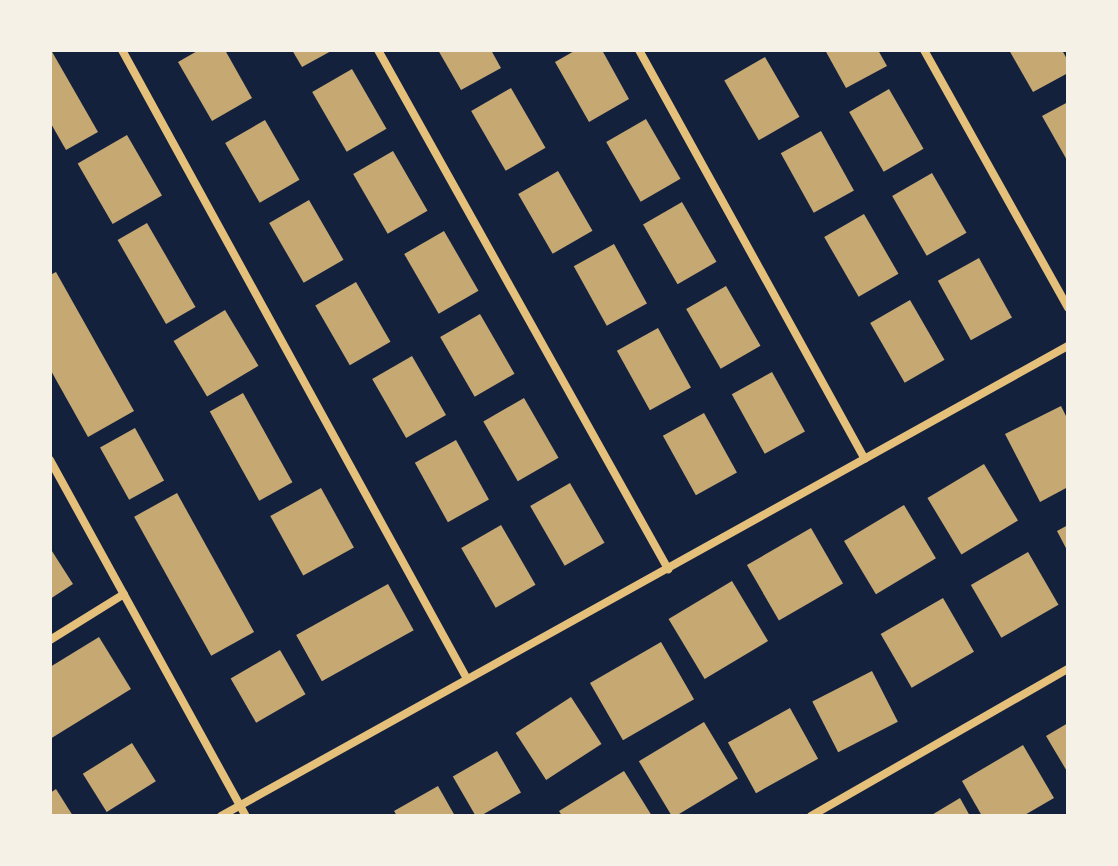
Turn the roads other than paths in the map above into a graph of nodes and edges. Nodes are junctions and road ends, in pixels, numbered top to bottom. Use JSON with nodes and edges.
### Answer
{"nodes":[{"id":1,"x":122,"y":50,"type":"edge"},
{"id":2,"x":378,"y":50,"type":"edge"},
{"id":3,"x":639,"y":50,"type":"edge"},
{"id":4,"x":924,"y":50,"type":"edge"},
{"id":5,"x":1068,"y":308,"type":"edge"},
{"id":6,"x":1068,"y":346,"type":"edge"},
{"id":7,"x":865,"y":459,"type":"junction"},
{"id":8,"x":50,"y":460,"type":"edge"},
{"id":9,"x":668,"y":569,"type":"junction"},
{"id":10,"x":124,"y":594,"type":"junction"},
{"id":11,"x":50,"y":640,"type":"edge"},
{"id":12,"x":1068,"y":669,"type":"edge"},
{"id":13,"x":466,"y":677,"type":"junction"},
{"id":14,"x":241,"y":805,"type":"junction"},
{"id":15,"x":221,"y":816,"type":"edge"},
{"id":16,"x":246,"y":816,"type":"edge"},
{"id":17,"x":811,"y":816,"type":"edge"}],
"edges":[{"from":1,"to":13,"type":"street"},
{"from":2,"to":9,"type":"street"},
{"from":3,"to":7,"type":"street"},
{"from":4,"to":5,"type":"street"},
{"from":6,"to":7,"type":"street"},
{"from":7,"to":9,"type":"street"},
{"from":8,"to":10,"type":"street"},
{"from":9,"to":13,"type":"street"},
{"from":10,"to":11,"type":"street"},
{"from":10,"to":14,"type":"street"},
{"from":12,"to":17,"type":"street"},
{"from":13,"to":14,"type":"street"},
{"from":14,"to":15,"type":"street"},
{"from":14,"to":16,"type":"street"}]}
